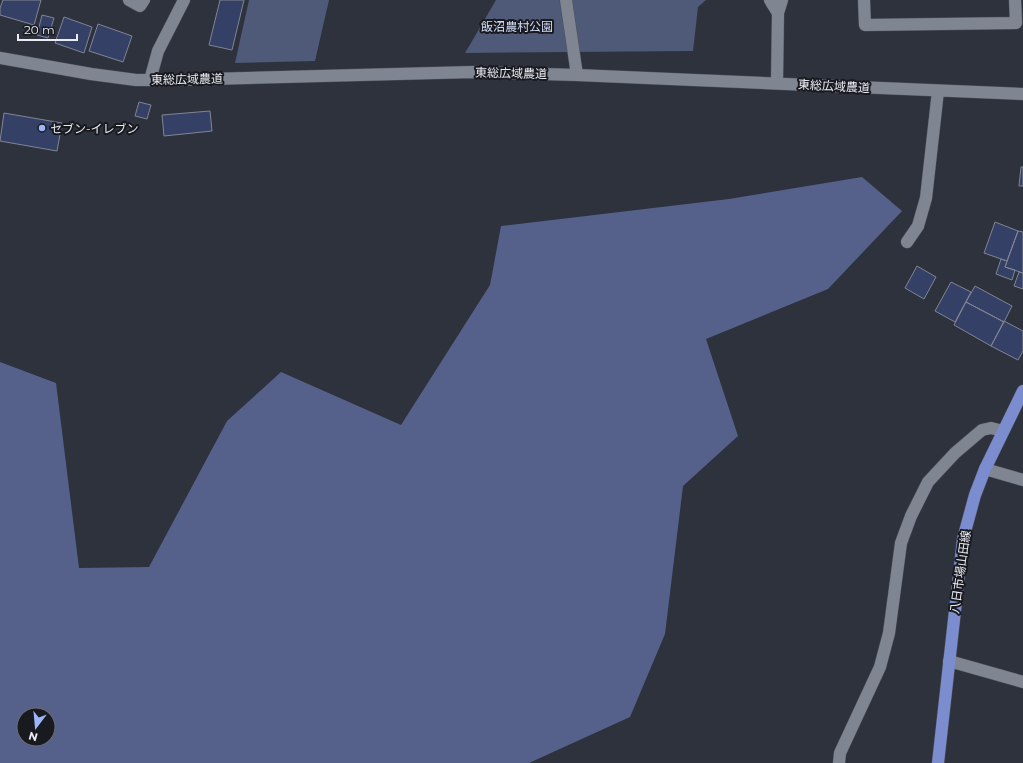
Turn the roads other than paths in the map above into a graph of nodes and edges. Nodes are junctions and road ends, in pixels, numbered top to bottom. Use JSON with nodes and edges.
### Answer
{"nodes":[{"id":1,"x":129,"y":0,"type":"edge"},
{"id":2,"x":144,"y":0,"type":"edge"},
{"id":3,"x":184,"y":0,"type":"edge"},
{"id":4,"x":566,"y":0,"type":"edge"},
{"id":5,"x":770,"y":0,"type":"edge"},
{"id":6,"x":782,"y":0,"type":"edge"},
{"id":7,"x":864,"y":0,"type":"edge"},
{"id":8,"x":1015,"y":0,"type":"edge"},
{"id":9,"x":778,"y":13,"type":"junction"},
{"id":10,"x":0,"y":58,"type":"edge"},
{"id":11,"x":577,"y":75,"type":"junction"},
{"id":12,"x":150,"y":80,"type":"junction"},
{"id":13,"x":776,"y":83,"type":"junction"},
{"id":14,"x":938,"y":91,"type":"junction"},
{"id":15,"x":1023,"y":94,"type":"edge"},
{"id":16,"x":907,"y":242,"type":"dead end"},
{"id":17,"x":1023,"y":391,"type":"edge"},
{"id":18,"x":1003,"y":431,"type":"junction"},
{"id":19,"x":985,"y":469,"type":"junction"},
{"id":20,"x":1023,"y":480,"type":"edge"},
{"id":21,"x":948,"y":661,"type":"junction"},
{"id":22,"x":1023,"y":682,"type":"edge"},
{"id":23,"x":839,"y":763,"type":"edge"},
{"id":24,"x":938,"y":763,"type":"edge"}],
"edges":[{"from":1,"to":2,"type":"street"},
{"from":3,"to":12,"type":"street"},
{"from":4,"to":11,"type":"street"},
{"from":5,"to":9,"type":"street"},
{"from":6,"to":9,"type":"street"},
{"from":7,"to":8,"type":"street"},
{"from":9,"to":13,"type":"street"},
{"from":10,"to":12,"type":"street","name":"東総広域農道"},
{"from":11,"to":12,"type":"street","name":"東総広域農道"},
{"from":11,"to":13,"type":"street","name":"東総広域農道"},
{"from":13,"to":14,"type":"street","name":"東総広域農道"},
{"from":14,"to":15,"type":"street","name":"東総広域農道"},
{"from":14,"to":16,"type":"street"},
{"from":17,"to":18,"type":"main road","name":"八日市場山田線"},
{"from":18,"to":19,"type":"main road","name":"八日市場山田線"},
{"from":18,"to":23,"type":"street"},
{"from":19,"to":20,"type":"street"},
{"from":19,"to":21,"type":"main road","name":"八日市場山田線"},
{"from":21,"to":22,"type":"street"},
{"from":21,"to":24,"type":"main road","name":"八日市場山田線"}]}
